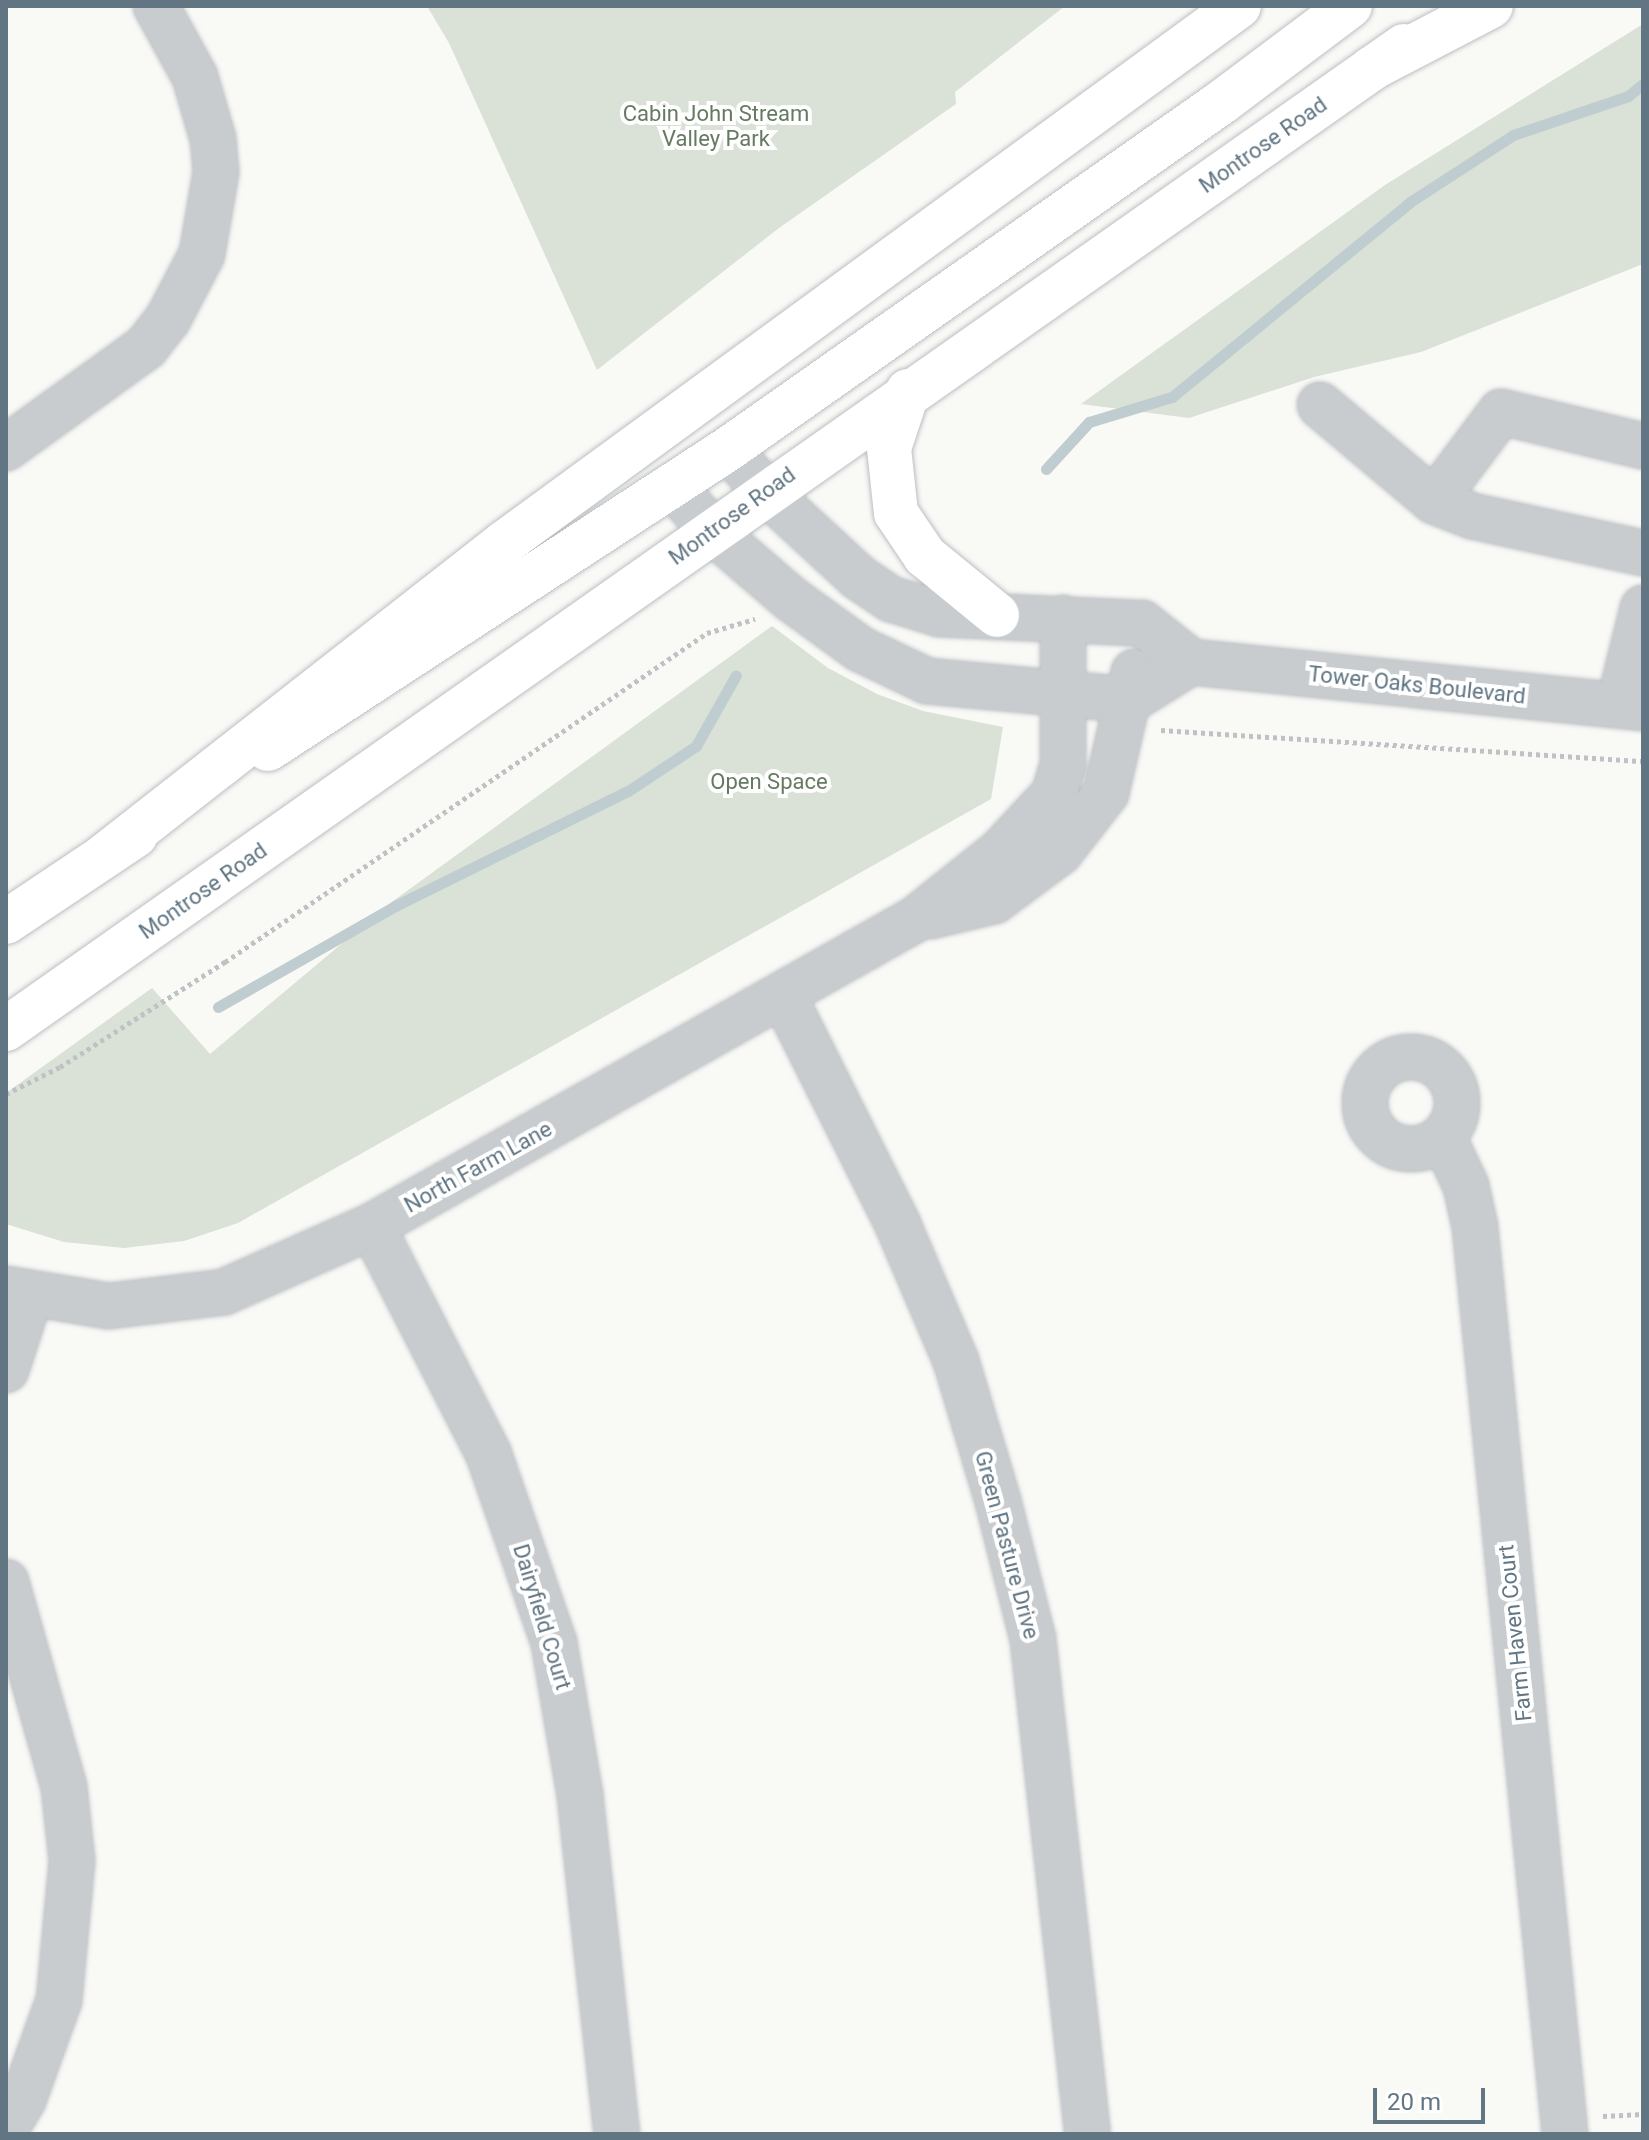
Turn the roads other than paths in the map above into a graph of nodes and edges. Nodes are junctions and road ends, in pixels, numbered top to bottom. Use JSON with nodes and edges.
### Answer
{"nodes":[{"id":1,"x":156,"y":6,"type":"edge"},
{"id":2,"x":1239,"y":6,"type":"edge"},
{"id":3,"x":1350,"y":6,"type":"edge"},
{"id":4,"x":1460,"y":6,"type":"edge"},
{"id":5,"x":1491,"y":6,"type":"edge"},
{"id":6,"x":1372,"y":68,"type":"junction"},
{"id":7,"x":908,"y":391,"type":"junction"},
{"id":8,"x":1320,"y":405,"type":"dead end"},
{"id":9,"x":1643,"y":446,"type":"edge"},
{"id":10,"x":6,"y":448,"type":"edge"},
{"id":11,"x":728,"y":449,"type":"junction"},
{"id":12,"x":673,"y":486,"type":"junction"},
{"id":13,"x":766,"y":492,"type":"junction"},
{"id":14,"x":1434,"y":501,"type":"junction"},
{"id":15,"x":712,"y":531,"type":"junction"},
{"id":16,"x":1643,"y":553,"type":"edge"},
{"id":17,"x":1643,"y":608,"type":"edge"},
{"id":18,"x":997,"y":615,"type":"junction"},
{"id":19,"x":1063,"y":618,"type":"junction"},
{"id":20,"x":1142,"y":623,"type":"junction"},
{"id":21,"x":1191,"y":662,"type":"junction"},
{"id":22,"x":1062,"y":695,"type":"junction"},
{"id":23,"x":1631,"y":707,"type":"edge"},
{"id":24,"x":1127,"y":714,"type":"junction"},
{"id":25,"x":104,"y":856,"type":"junction"},
{"id":26,"x":916,"y":919,"type":"junction"},
{"id":27,"x":6,"y":922,"type":"edge"},
{"id":28,"x":783,"y":995,"type":"junction"},
{"id":29,"x":6,"y":1029,"type":"edge"},
{"id":30,"x":1443,"y":1137,"type":"dead end"},
{"id":31,"x":372,"y":1226,"type":"junction"},
{"id":32,"x":18,"y":1292,"type":"edge"},
{"id":33,"x":6,"y":1370,"type":"edge"},
{"id":34,"x":6,"y":1582,"type":"edge"},
{"id":35,"x":1584,"y":2125,"type":"edge"},
{"id":36,"x":6,"y":2128,"type":"edge"},
{"id":37,"x":617,"y":2134,"type":"edge"},
{"id":38,"x":1088,"y":2134,"type":"edge"}],
"edges":[{"from":1,"to":10,"type":"street"},
{"from":2,"to":25,"type":"main road"},
{"from":3,"to":11,"type":"main road"},
{"from":4,"to":6,"type":"main road","name":"Montrose Road"},
{"from":5,"to":6,"type":"main road"},
{"from":6,"to":7,"type":"main road","name":"Montrose Road"},
{"from":7,"to":13,"type":"main road","name":"Montrose Road"},
{"from":7,"to":18,"type":"main road"},
{"from":8,"to":14,"type":"street"},
{"from":9,"to":14,"type":"street"},
{"from":11,"to":12,"type":"main road"},
{"from":11,"to":13,"type":"street"},
{"from":12,"to":15,"type":"street"},
{"from":12,"to":25,"type":"main road"},
{"from":13,"to":15,"type":"main road","name":"Montrose Road"},
{"from":13,"to":18,"type":"street"},
{"from":14,"to":16,"type":"street"},
{"from":15,"to":22,"type":"street"},
{"from":15,"to":29,"type":"main road","name":"Montrose Road"},
{"from":17,"to":23,"type":"street"},
{"from":18,"to":19,"type":"street"},
{"from":19,"to":20,"type":"street"},
{"from":19,"to":22,"type":"street","name":"North Farm Lane"},
{"from":20,"to":21,"type":"street"},
{"from":20,"to":24,"type":"street","name":"North Farm Lane"},
{"from":21,"to":23,"type":"street","name":"Tower Oaks Boulevard"},
{"from":21,"to":24,"type":"street"},
{"from":22,"to":24,"type":"street"},
{"from":22,"to":26,"type":"street","name":"North Farm Lane"},
{"from":24,"to":26,"type":"street","name":"North Farm Lane"},
{"from":25,"to":27,"type":"main road"},
{"from":26,"to":28,"type":"street","name":"North Farm Lane"},
{"from":28,"to":31,"type":"street","name":"North Farm Lane"},
{"from":28,"to":38,"type":"street","name":"Green Pasture Drive"},
{"from":30,"to":35,"type":"street","name":"Farm Haven Court"},
{"from":31,"to":32,"type":"street","name":"North Farm Lane"},
{"from":31,"to":37,"type":"street","name":"Dairyfield Court"},
{"from":32,"to":33,"type":"street"},
{"from":34,"to":36,"type":"street"}]}
